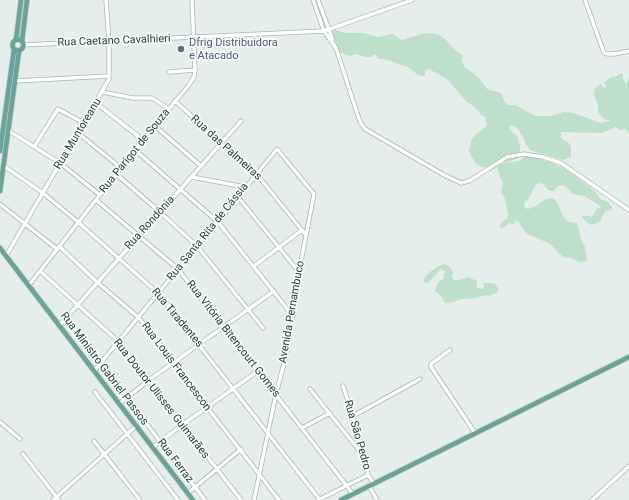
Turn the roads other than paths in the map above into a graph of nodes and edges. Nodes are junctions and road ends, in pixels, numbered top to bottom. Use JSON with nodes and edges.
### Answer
{"nodes":[{"id":1,"x":21,"y":0,"type":"edge"},
{"id":2,"x":27,"y":0,"type":"edge"},
{"id":3,"x":31,"y":0,"type":"edge"},
{"id":4,"x":106,"y":0,"type":"edge"},
{"id":5,"x":192,"y":0,"type":"edge"},
{"id":6,"x":319,"y":0,"type":"edge"},
{"id":7,"x":412,"y":0,"type":"edge"},
{"id":8,"x":585,"y":0,"type":"edge"},
{"id":9,"x":313,"y":1,"type":"edge"},
{"id":10,"x":403,"y":1,"type":"edge"},
{"id":11,"x":20,"y":9,"type":"junction"},
{"id":12,"x":26,"y":10,"type":"junction"},
{"id":13,"x":329,"y":30,"type":"junction"},
{"id":14,"x":324,"y":31,"type":"junction"},
{"id":15,"x":193,"y":38,"type":"junction"},
{"id":16,"x":16,"y":40,"type":"junction"},
{"id":17,"x":109,"y":42,"type":"junction"},
{"id":18,"x":332,"y":42,"type":"junction"},
{"id":19,"x":22,"y":43,"type":"junction"},
{"id":20,"x":17,"y":50,"type":"junction"},
{"id":21,"x":629,"y":50,"type":"edge"},
{"id":22,"x":195,"y":70,"type":"junction"},
{"id":23,"x":169,"y":72,"type":"dead end"},
{"id":24,"x":109,"y":76,"type":"junction"},
{"id":25,"x":15,"y":81,"type":"junction"},
{"id":26,"x":102,"y":92,"type":"junction"},
{"id":27,"x":175,"y":101,"type":"junction"},
{"id":28,"x":96,"y":103,"type":"junction"},
{"id":29,"x":169,"y":109,"type":"junction"},
{"id":30,"x":3,"y":114,"type":"edge"},
{"id":31,"x":241,"y":121,"type":"dead end"},
{"id":32,"x":84,"y":123,"type":"junction"},
{"id":33,"x":155,"y":126,"type":"junction"},
{"id":34,"x":8,"y":131,"type":"junction"},
{"id":35,"x":78,"y":133,"type":"junction"},
{"id":36,"x":2,"y":140,"type":"junction"},
{"id":37,"x":143,"y":140,"type":"junction"},
{"id":38,"x":7,"y":142,"type":"junction"},
{"id":39,"x":221,"y":143,"type":"junction"},
{"id":40,"x":34,"y":147,"type":"junction"},
{"id":41,"x":135,"y":150,"type":"junction"},
{"id":42,"x":0,"y":151,"type":"edge"},
{"id":43,"x":60,"y":163,"type":"junction"},
{"id":44,"x":4,"y":166,"type":"junction"},
{"id":45,"x":201,"y":166,"type":"junction"},
{"id":46,"x":121,"y":168,"type":"junction"},
{"id":47,"x":116,"y":174,"type":"junction"},
{"id":48,"x":256,"y":174,"type":"junction"},
{"id":49,"x":192,"y":177,"type":"junction"},
{"id":50,"x":245,"y":187,"type":"junction"},
{"id":51,"x":180,"y":189,"type":"junction"},
{"id":52,"x":0,"y":191,"type":"edge"},
{"id":53,"x":43,"y":193,"type":"junction"},
{"id":54,"x":314,"y":194,"type":"joint"},
{"id":55,"x":100,"y":195,"type":"junction"},
{"id":56,"x":238,"y":198,"type":"junction"},
{"id":57,"x":96,"y":200,"type":"junction"},
{"id":58,"x":0,"y":204,"type":"edge"},
{"id":59,"x":629,"y":210,"type":"edge"},
{"id":60,"x":160,"y":212,"type":"junction"},
{"id":61,"x":78,"y":222,"type":"junction"},
{"id":62,"x":218,"y":222,"type":"junction"},
{"id":63,"x":25,"y":224,"type":"junction"},
{"id":64,"x":302,"y":230,"type":"junction"},
{"id":65,"x":305,"y":234,"type":"junction"},
{"id":66,"x":139,"y":235,"type":"junction"},
{"id":67,"x":197,"y":246,"type":"junction"},
{"id":68,"x":278,"y":247,"type":"junction"},
{"id":69,"x":0,"y":248,"type":"edge"},
{"id":70,"x":58,"y":248,"type":"junction"},
{"id":71,"x":6,"y":256,"type":"junction"},
{"id":72,"x":119,"y":258,"type":"junction"},
{"id":73,"x":254,"y":266,"type":"junction"},
{"id":74,"x":178,"y":269,"type":"junction"},
{"id":75,"x":40,"y":271,"type":"junction"},
{"id":76,"x":299,"y":272,"type":"junction"},
{"id":77,"x":98,"y":282,"type":"junction"},
{"id":78,"x":29,"y":285,"type":"junction"},
{"id":79,"x":274,"y":291,"type":"junction"},
{"id":80,"x":159,"y":294,"type":"junction"},
{"id":81,"x":77,"y":305,"type":"junction"},
{"id":82,"x":249,"y":308,"type":"junction"},
{"id":83,"x":293,"y":316,"type":"junction"},
{"id":84,"x":139,"y":318,"type":"junction"},
{"id":85,"x":59,"y":326,"type":"junction"},
{"id":86,"x":224,"y":326,"type":"junction"},
{"id":87,"x":263,"y":328,"type":"dead end"},
{"id":88,"x":119,"y":342,"type":"junction"},
{"id":89,"x":198,"y":344,"type":"junction"},
{"id":90,"x":450,"y":350,"type":"dead end"},
{"id":91,"x":629,"y":357,"type":"edge"},
{"id":92,"x":174,"y":362,"type":"junction"},
{"id":93,"x":100,"y":365,"type":"junction"},
{"id":94,"x":258,"y":370,"type":"junction"},
{"id":95,"x":94,"y":371,"type":"junction"},
{"id":96,"x":420,"y":378,"type":"dead end"},
{"id":97,"x":149,"y":380,"type":"junction"},
{"id":98,"x":343,"y":386,"type":"dead end"},
{"id":99,"x":233,"y":388,"type":"junction"},
{"id":100,"x":310,"y":389,"type":"dead end"},
{"id":101,"x":95,"y":392,"type":"dead end"},
{"id":102,"x":276,"y":394,"type":"junction"},
{"id":103,"x":126,"y":397,"type":"junction"},
{"id":104,"x":119,"y":404,"type":"junction"},
{"id":105,"x":207,"y":407,"type":"junction"},
{"id":106,"x":330,"y":413,"type":"junction"},
{"id":107,"x":353,"y":416,"type":"junction"},
{"id":108,"x":0,"y":422,"type":"edge"},
{"id":109,"x":182,"y":425,"type":"junction"},
{"id":110,"x":136,"y":426,"type":"junction"},
{"id":111,"x":302,"y":428,"type":"junction"},
{"id":112,"x":268,"y":432,"type":"junction"},
{"id":113,"x":475,"y":433,"type":"junction"},
{"id":114,"x":127,"y":434,"type":"junction"},
{"id":115,"x":20,"y":439,"type":"dead end"},
{"id":116,"x":94,"y":441,"type":"dead end"},
{"id":117,"x":160,"y":441,"type":"junction"},
{"id":118,"x":153,"y":447,"type":"junction"},
{"id":119,"x":241,"y":450,"type":"junction"},
{"id":120,"x":23,"y":454,"type":"dead end"},
{"id":121,"x":104,"y":454,"type":"junction"},
{"id":122,"x":363,"y":455,"type":"junction"},
{"id":123,"x":629,"y":466,"type":"edge"},
{"id":124,"x":217,"y":469,"type":"junction"},
{"id":125,"x":259,"y":474,"type":"junction"},
{"id":126,"x":368,"y":474,"type":"junction"},
{"id":127,"x":371,"y":485,"type":"junction"},
{"id":128,"x":346,"y":486,"type":"junction"},
{"id":129,"x":195,"y":487,"type":"junction"},
{"id":130,"x":188,"y":493,"type":"junction"},
{"id":131,"x":353,"y":494,"type":"junction"},
{"id":132,"x":56,"y":499,"type":"edge"},
{"id":133,"x":140,"y":500,"type":"edge"},
{"id":134,"x":178,"y":500,"type":"edge"},
{"id":135,"x":193,"y":500,"type":"edge"},
{"id":136,"x":205,"y":500,"type":"edge"},
{"id":137,"x":241,"y":500,"type":"edge"},
{"id":138,"x":254,"y":500,"type":"edge"},
{"id":139,"x":279,"y":500,"type":"edge"},
{"id":140,"x":319,"y":500,"type":"edge"},
{"id":141,"x":342,"y":500,"type":"edge"},
{"id":142,"x":377,"y":500,"type":"edge"},
{"id":143,"x":592,"y":500,"type":"edge"}],
"edges":[{"from":1,"to":11,"type":"main road"},
{"from":2,"to":3,"type":"street"},
{"from":2,"to":12,"type":"main road"},
{"from":4,"to":17,"type":"street","name":"Rua Muntoreanu"},
{"from":5,"to":15,"type":"street","name":"Rua Parigot de Souza"},
{"from":6,"to":9,"type":"street"},
{"from":6,"to":13,"type":"street"},
{"from":7,"to":10,"type":"street","name":"Rua Caetano Cavalhieri"},
{"from":8,"to":21,"type":"street"},
{"from":9,"to":14,"type":"street"},
{"from":10,"to":13,"type":"street","name":"Rua Caetano Cavalhieri"},
{"from":11,"to":12,"type":"main road"},
{"from":11,"to":16,"type":"main road"},
{"from":12,"to":19,"type":"main road"},
{"from":13,"to":14,"type":"street","name":"Rua Caetano Cavalhieri"},
{"from":13,"to":18,"type":"street"},
{"from":14,"to":15,"type":"street","name":"Rua Caetano Cavalhieri"},
{"from":14,"to":18,"type":"street"},
{"from":15,"to":17,"type":"street","name":"Rua Caetano Cavalhieri"},
{"from":15,"to":22,"type":"street","name":"Rua Parigot de Souza"},
{"from":16,"to":19,"type":"main road"},
{"from":16,"to":20,"type":"main road"},
{"from":17,"to":19,"type":"street","name":"Rua Caetano Cavalhieri"},
{"from":17,"to":24,"type":"street","name":"Rua Muntoreanu"},
{"from":18,"to":59,"type":"street"},
{"from":19,"to":20,"type":"main road"},
{"from":20,"to":25,"type":"main road"},
{"from":20,"to":30,"type":"main road"},
{"from":22,"to":23,"type":"street"},
{"from":22,"to":27,"type":"street","name":"Rua Parigot de Souza"},
{"from":24,"to":25,"type":"street"},
{"from":24,"to":26,"type":"street","name":"Rua Muntoreanu"},
{"from":25,"to":34,"type":"main road"},
{"from":26,"to":28,"type":"street","name":"Rua Muntoreanu"},
{"from":26,"to":29,"type":"street"},
{"from":27,"to":29,"type":"street","name":"Rua Parigot de Souza"},
{"from":27,"to":39,"type":"street","name":"Rua das Palmeiras"},
{"from":28,"to":32,"type":"street","name":"Rua Muntoreanu"},
{"from":28,"to":37,"type":"street"},
{"from":29,"to":33,"type":"street","name":"Rua Parigot de Souza"},
{"from":30,"to":36,"type":"main road"},
{"from":31,"to":39,"type":"street","name":"Rua Rondônia"},
{"from":32,"to":35,"type":"street","name":"Rua Muntoreanu"},
{"from":32,"to":40,"type":"street"},
{"from":33,"to":37,"type":"street","name":"Rua Parigot de Souza"},
{"from":33,"to":45,"type":"street"},
{"from":34,"to":38,"type":"main road"},
{"from":34,"to":40,"type":"street"},
{"from":35,"to":43,"type":"street","name":"Rua Muntoreanu"},
{"from":35,"to":46,"type":"street"},
{"from":36,"to":38,"type":"main road"},
{"from":36,"to":42,"type":"main road"},
{"from":37,"to":41,"type":"street","name":"Rua Parigot de Souza"},
{"from":38,"to":44,"type":"main road"},
{"from":39,"to":45,"type":"street","name":"Rua Rondônia"},
{"from":39,"to":48,"type":"street","name":"Rua das Palmeiras"},
{"from":40,"to":43,"type":"street"},
{"from":41,"to":46,"type":"street","name":"Rua Parigot de Souza"},
{"from":41,"to":51,"type":"street"},
{"from":43,"to":53,"type":"street","name":"Rua Muntoreanu"},
{"from":43,"to":55,"type":"street"},
{"from":44,"to":52,"type":"main road"},
{"from":44,"to":53,"type":"street","name":"Rua Tiradentes"},
{"from":45,"to":49,"type":"street","name":"Rua Rondônia"},
{"from":46,"to":47,"type":"street","name":"Rua Parigot de Souza"},
{"from":47,"to":55,"type":"street","name":"Rua Parigot de Souza"},
{"from":47,"to":60,"type":"street"},
{"from":48,"to":50,"type":"street","name":"Rua Santa Rita de Cássia"},
{"from":48,"to":54,"type":"street","name":"Rua Santa Rita de Cássia"},
{"from":48,"to":64,"type":"street","name":"Rua das Palmeiras"},
{"from":49,"to":50,"type":"street"},
{"from":49,"to":51,"type":"street","name":"Rua Rondônia"},
{"from":50,"to":56,"type":"street","name":"Rua Santa Rita de Cássia"},
{"from":51,"to":60,"type":"street","name":"Rua Rondônia"},
{"from":51,"to":62,"type":"street"},
{"from":53,"to":61,"type":"street","name":"Rua Tiradentes"},
{"from":53,"to":63,"type":"street","name":"Rua Muntoreanu"},
{"from":54,"to":65,"type":"street","name":"Avenida Pernambuco"},
{"from":55,"to":57,"type":"street","name":"Rua Parigot de Souza"},
{"from":56,"to":62,"type":"street","name":"Rua Santa Rita de Cássia"},
{"from":56,"to":68,"type":"street"},
{"from":57,"to":61,"type":"street","name":"Rua Parigot de Souza"},
{"from":57,"to":66,"type":"street","name":"Rua Vitória Bitencourt Gomes"},
{"from":58,"to":63,"type":"street","name":"Rua Louis Francescon"},
{"from":60,"to":66,"type":"street","name":"Rua Rondônia"},
{"from":60,"to":67,"type":"street"},
{"from":61,"to":70,"type":"street","name":"Rua Parigot de Souza"},
{"from":61,"to":72,"type":"street","name":"Rua Tiradentes"},
{"from":62,"to":67,"type":"street","name":"Rua Santa Rita de Cássia"},
{"from":62,"to":73,"type":"street"},
{"from":63,"to":70,"type":"street","name":"Rua Louis Francescon"},
{"from":63,"to":71,"type":"street","name":"Rua Muntoreanu"},
{"from":64,"to":65,"type":"street","name":"Rua das Palmeiras"},
{"from":64,"to":68,"type":"street"},
{"from":65,"to":76,"type":"street","name":"Avenida Pernambuco"},
{"from":66,"to":72,"type":"street","name":"Rua Rondônia"},
{"from":66,"to":74,"type":"street","name":"Rua Vitória Bitencourt Gomes"},
{"from":67,"to":74,"type":"street","name":"Rua Santa Rita de Cássia"},
{"from":67,"to":82,"type":"street"},
{"from":68,"to":73,"type":"street"},
{"from":68,"to":76,"type":"street"},
{"from":69,"to":71,"type":"main road","name":"Rua Ministro Gabriel Passos"},
{"from":70,"to":75,"type":"street","name":"Rua Parigot de Souza"},
{"from":70,"to":77,"type":"street","name":"Rua Louis Francescon"},
{"from":71,"to":78,"type":"main road","name":"Rua Ministro Gabriel Passos"},
{"from":72,"to":77,"type":"street","name":"Rua Rondônia"},
{"from":72,"to":80,"type":"street","name":"Rua Tiradentes"},
{"from":73,"to":79,"type":"street"},
{"from":74,"to":80,"type":"street","name":"Rua Santa Rita de Cássia"},
{"from":74,"to":86,"type":"street","name":"Rua Vitória Bitencourt Gomes"},
{"from":75,"to":78,"type":"street","name":"Rua Parigot de Souza"},
{"from":75,"to":81,"type":"street","name":"Rua Doutor Ulisses Guimarães"},
{"from":76,"to":83,"type":"street","name":"Avenida Pernambuco"},
{"from":77,"to":81,"type":"street","name":"Rua Rondônia"},
{"from":77,"to":84,"type":"street","name":"Rua Louis Francescon"},
{"from":78,"to":85,"type":"main road","name":"Rua Ministro Gabriel Passos"},
{"from":79,"to":82,"type":"street"},
{"from":79,"to":83,"type":"street"},
{"from":80,"to":84,"type":"street","name":"Rua Santa Rita de Cássia"},
{"from":80,"to":89,"type":"street","name":"Rua Tiradentes"},
{"from":81,"to":85,"type":"street","name":"Rua Rondônia"},
{"from":81,"to":88,"type":"street","name":"Rua Doutor Ulisses Guimarães"},
{"from":82,"to":86,"type":"street"},
{"from":82,"to":87,"type":"street"},
{"from":83,"to":102,"type":"street","name":"Avenida Pernambuco"},
{"from":84,"to":88,"type":"street","name":"Rua Santa Rita de Cássia"},
{"from":84,"to":92,"type":"street","name":"Rua Louis Francescon"},
{"from":85,"to":95,"type":"main road","name":"Rua Ministro Gabriel Passos"},
{"from":86,"to":89,"type":"street"},
{"from":86,"to":94,"type":"street","name":"Rua Vitória Bitencourt Gomes"},
{"from":88,"to":93,"type":"street","name":"Rua Santa Rita de Cássia"},
{"from":88,"to":97,"type":"street","name":"Rua Doutor Ulisses Guimarães"},
{"from":89,"to":92,"type":"street"},
{"from":89,"to":99,"type":"street","name":"Rua Tiradentes"},
{"from":90,"to":113,"type":"street"},
{"from":91,"to":113,"type":"main road"},
{"from":92,"to":97,"type":"street"},
{"from":92,"to":105,"type":"street","name":"Rua Louis Francescon"},
{"from":93,"to":95,"type":"street","name":"Rua Santa Rita de Cássia"},
{"from":93,"to":103,"type":"street","name":"Rua Ferraz"},
{"from":94,"to":99,"type":"street"},
{"from":94,"to":102,"type":"street","name":"Rua Vitória Bitencourt Gomes"},
{"from":95,"to":104,"type":"main road","name":"Rua Ministro Gabriel Passos"},
{"from":96,"to":107,"type":"street"},
{"from":97,"to":103,"type":"street"},
{"from":97,"to":109,"type":"street","name":"Rua Doutor Ulisses Guimarães"},
{"from":98,"to":107,"type":"street","name":"Rua São Pedro"},
{"from":99,"to":105,"type":"street"},
{"from":99,"to":112,"type":"street","name":"Rua Tiradentes"},
{"from":100,"to":106,"type":"street"},
{"from":101,"to":114,"type":"street"},
{"from":102,"to":111,"type":"street","name":"Rua Vitória Bitencourt Gomes"},
{"from":102,"to":112,"type":"street","name":"Avenida Pernambuco"},
{"from":103,"to":104,"type":"street"},
{"from":103,"to":117,"type":"street","name":"Rua Ferraz"},
{"from":104,"to":110,"type":"main road","name":"Rua Ministro Gabriel Passos"},
{"from":105,"to":109,"type":"street"},
{"from":105,"to":119,"type":"street","name":"Rua Louis Francescon"},
{"from":106,"to":111,"type":"street"},
{"from":106,"to":122,"type":"street"},
{"from":107,"to":122,"type":"street","name":"Rua São Pedro"},
{"from":108,"to":115,"type":"street"},
{"from":109,"to":117,"type":"street"},
{"from":109,"to":124,"type":"street","name":"Rua Doutor Ulisses Guimarães"},
{"from":110,"to":114,"type":"street"},
{"from":110,"to":118,"type":"main road","name":"Rua Ministro Gabriel Passos"},
{"from":111,"to":128,"type":"street","name":"Rua Vitória Bitencourt Gomes"},
{"from":112,"to":125,"type":"street","name":"Avenida Pernambuco"},
{"from":112,"to":140,"type":"street","name":"Rua Tiradentes"},
{"from":113,"to":127,"type":"main road"},
{"from":114,"to":121,"type":"street"},
{"from":114,"to":134,"type":"street"},
{"from":116,"to":121,"type":"street"},
{"from":117,"to":118,"type":"street"},
{"from":117,"to":129,"type":"street","name":"Rua Ferraz"},
{"from":118,"to":130,"type":"main road","name":"Rua Ministro Gabriel Passos"},
{"from":119,"to":124,"type":"street"},
{"from":119,"to":125,"type":"street","name":"Rua Louis Francescon"},
{"from":120,"to":132,"type":"street"},
{"from":121,"to":132,"type":"street"},
{"from":121,"to":133,"type":"street"},
{"from":122,"to":126,"type":"street","name":"Rua São Pedro"},
{"from":123,"to":143,"type":"street"},
{"from":124,"to":129,"type":"street"},
{"from":124,"to":137,"type":"street","name":"Rua Doutor Ulisses Guimarães"},
{"from":125,"to":138,"type":"street","name":"Avenida Pernambuco"},
{"from":125,"to":139,"type":"street","name":"Rua Louis Francescon"},
{"from":126,"to":127,"type":"street","name":"Rua São Pedro"},
{"from":126,"to":128,"type":"street"},
{"from":127,"to":131,"type":"main road"},
{"from":127,"to":142,"type":"street","name":"Rua São Pedro"},
{"from":128,"to":131,"type":"street","name":"Rua Vitória Bitencourt Gomes"},
{"from":128,"to":140,"type":"street"},
{"from":129,"to":130,"type":"street"},
{"from":129,"to":136,"type":"street","name":"Rua Ferraz"},
{"from":130,"to":135,"type":"main road","name":"Rua Ministro Gabriel Passos"},
{"from":131,"to":141,"type":"main road"}]}
